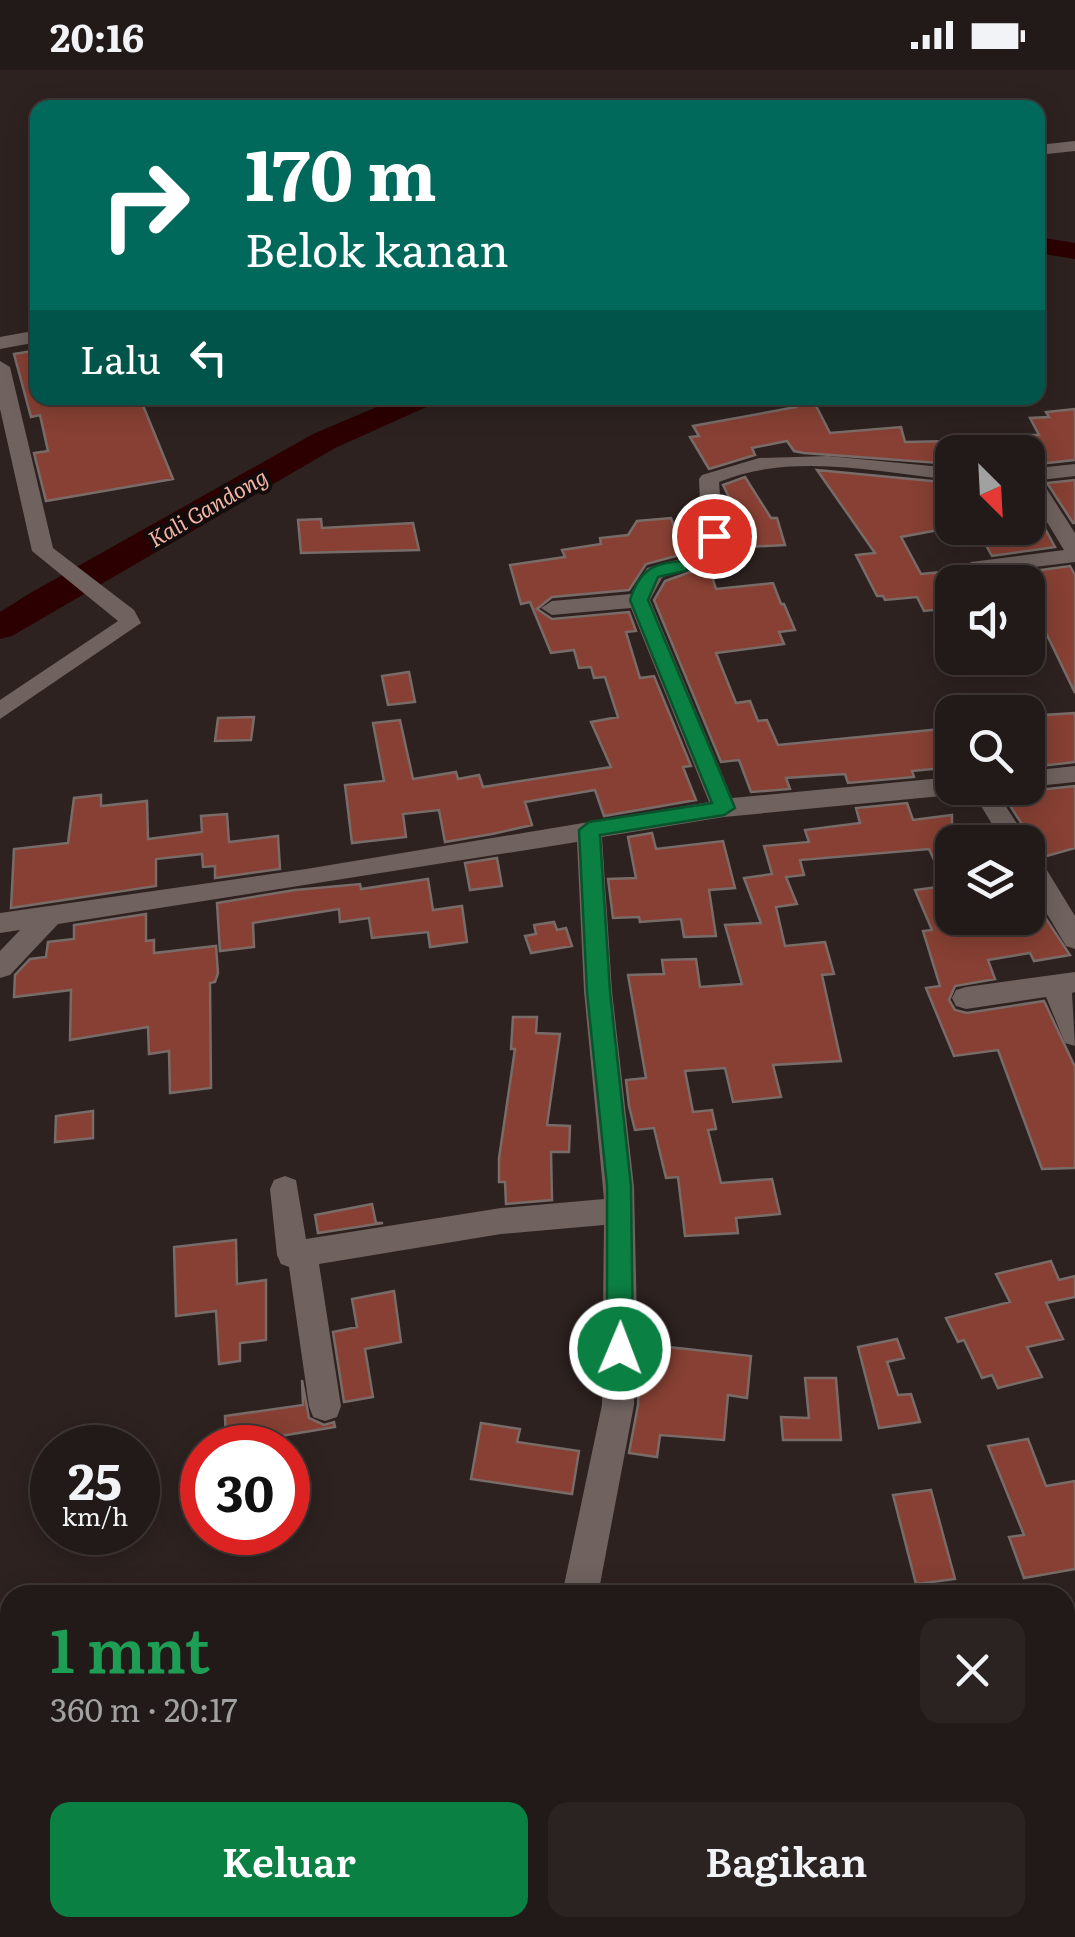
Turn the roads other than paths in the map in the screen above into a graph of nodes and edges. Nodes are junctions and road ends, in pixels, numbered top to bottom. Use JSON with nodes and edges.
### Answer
{"nodes":[{"id":1,"x":1075,"y":146,"type":"edge"},
{"id":2,"x":1045,"y":149,"type":"edge"},
{"id":3,"x":30,"y":337,"type":"edge"},
{"id":4,"x":0,"y":343,"type":"edge"},
{"id":5,"x":0,"y":367,"type":"edge"},
{"id":6,"x":1075,"y":470,"type":"edge"},
{"id":7,"x":935,"y":472,"type":"edge"},
{"id":8,"x":1045,"y":474,"type":"edge"},
{"id":9,"x":1045,"y":503,"type":"edge"},
{"id":10,"x":1075,"y":552,"type":"edge"},
{"id":11,"x":985,"y":565,"type":"edge"},
{"id":12,"x":639,"y":600,"type":"junction"},
{"id":13,"x":552,"y":608,"type":"dead end"},
{"id":14,"x":0,"y":710,"type":"edge"},
{"id":15,"x":1075,"y":774,"type":"edge"},
{"id":16,"x":1045,"y":777,"type":"edge"},
{"id":17,"x":935,"y":788,"type":"edge"},
{"id":18,"x":724,"y":808,"type":"junction"},
{"id":19,"x":589,"y":830,"type":"junction"},
{"id":20,"x":1045,"y":889,"type":"edge"},
{"id":21,"x":51,"y":916,"type":"junction"},
{"id":22,"x":0,"y":923,"type":"edge"},
{"id":23,"x":1075,"y":938,"type":"edge"},
{"id":24,"x":0,"y":968,"type":"edge"},
{"id":25,"x":1065,"y":984,"type":"edge"},
{"id":26,"x":966,"y":998,"type":"dead end"},
{"id":27,"x":1075,"y":1035,"type":"edge"},
{"id":28,"x":285,"y":1189,"type":"dead end"},
{"id":29,"x":619,"y":1211,"type":"junction"},
{"id":30,"x":302,"y":1254,"type":"junction"},
{"id":31,"x":325,"y":1406,"type":"dead end"},
{"id":32,"x":582,"y":1585,"type":"edge"}],
"edges":[{"from":1,"to":2,"type":"street"},
{"from":3,"to":4,"type":"street"},
{"from":5,"to":14,"type":"street"},
{"from":6,"to":8,"type":"street"},
{"from":7,"to":12,"type":"street"},
{"from":9,"to":10,"type":"street"},
{"from":10,"to":11,"type":"street"},
{"from":12,"to":13,"type":"street"},
{"from":12,"to":18,"type":"street"},
{"from":15,"to":16,"type":"street"},
{"from":17,"to":18,"type":"street"},
{"from":18,"to":19,"type":"street"},
{"from":19,"to":21,"type":"street"},
{"from":19,"to":29,"type":"street"},
{"from":20,"to":23,"type":"street"},
{"from":21,"to":22,"type":"street"},
{"from":21,"to":24,"type":"street"},
{"from":25,"to":26,"type":"street"},
{"from":25,"to":27,"type":"street"},
{"from":28,"to":30,"type":"street"},
{"from":29,"to":30,"type":"street"},
{"from":29,"to":32,"type":"street"},
{"from":30,"to":31,"type":"street"}]}
